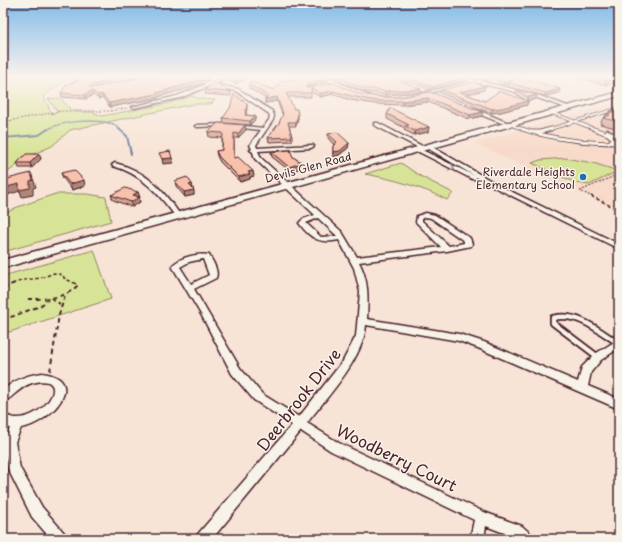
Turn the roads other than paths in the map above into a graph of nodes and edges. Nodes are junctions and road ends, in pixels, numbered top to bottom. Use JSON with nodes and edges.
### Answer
{"nodes":[{"id":1,"x":155,"y":102,"type":"edge"},
{"id":2,"x":257,"y":102,"type":"edge"},
{"id":3,"x":554,"y":102,"type":"edge"},
{"id":4,"x":590,"y":102,"type":"edge"},
{"id":5,"x":134,"y":107,"type":"road end"},
{"id":6,"x":465,"y":107,"type":"edge"},
{"id":7,"x":570,"y":108,"type":"junction"},
{"id":8,"x":619,"y":108,"type":"edge"},
{"id":9,"x":552,"y":113,"type":"junction"},
{"id":10,"x":579,"y":120,"type":"junction"},
{"id":11,"x":574,"y":122,"type":"junction"},
{"id":12,"x":376,"y":124,"type":"dead end"},
{"id":13,"x":509,"y":124,"type":"junction"},
{"id":14,"x":198,"y":126,"type":"dead end"},
{"id":15,"x":263,"y":129,"type":"junction"},
{"id":16,"x":532,"y":132,"type":"junction"},
{"id":17,"x":619,"y":137,"type":"edge"},
{"id":18,"x":619,"y":143,"type":"edge"},
{"id":19,"x":607,"y":144,"type":"junction"},
{"id":20,"x":311,"y":146,"type":"dead end"},
{"id":21,"x":423,"y":148,"type":"junction"},
{"id":22,"x":253,"y":150,"type":"junction"},
{"id":23,"x":115,"y":165,"type":"dead end"},
{"id":24,"x":286,"y":186,"type":"junction"},
{"id":25,"x":498,"y":187,"type":"junction"},
{"id":26,"x":178,"y":216,"type":"junction"},
{"id":27,"x":319,"y":216,"type":"junction"},
{"id":28,"x":341,"y":238,"type":"junction"},
{"id":29,"x":619,"y":247,"type":"edge"},
{"id":30,"x":447,"y":249,"type":"junction"},
{"id":31,"x":354,"y":260,"type":"junction"},
{"id":32,"x":3,"y":264,"type":"edge"},
{"id":33,"x":189,"y":288,"type":"dead end"},
{"id":34,"x":362,"y":321,"type":"junction"},
{"id":35,"x":618,"y":343,"type":"edge"},
{"id":36,"x":598,"y":357,"type":"junction"},
{"id":37,"x":582,"y":388,"type":"junction"},
{"id":38,"x":3,"y":398,"type":"edge"},
{"id":39,"x":619,"y":404,"type":"edge"},
{"id":40,"x":3,"y":419,"type":"edge"},
{"id":41,"x":18,"y":423,"type":"junction"},
{"id":42,"x":300,"y":424,"type":"junction"},
{"id":43,"x":481,"y":517,"type":"junction"},
{"id":44,"x":60,"y":539,"type":"edge"},
{"id":45,"x":203,"y":539,"type":"edge"},
{"id":46,"x":477,"y":539,"type":"edge"},
{"id":47,"x":526,"y":539,"type":"edge"}],
"edges":[{"from":1,"to":5,"type":"street"},
{"from":2,"to":15,"type":"street"},
{"from":3,"to":7,"type":"street"},
{"from":4,"to":7,"type":"main road","name":"Devils Glen Road"},
{"from":6,"to":13,"type":"street"},
{"from":7,"to":9,"type":"main road","name":"Devils Glen Road"},
{"from":8,"to":10,"type":"lane"},
{"from":9,"to":11,"type":"lane"},
{"from":9,"to":13,"type":"main road","name":"Devils Glen Road"},
{"from":10,"to":11,"type":"lane"},
{"from":10,"to":17,"type":"lane"},
{"from":11,"to":16,"type":"lane"},
{"from":11,"to":19,"type":"lane"},
{"from":12,"to":21,"type":"street"},
{"from":13,"to":16,"type":"lane"},
{"from":13,"to":21,"type":"main road","name":"Devils Glen Road"},
{"from":14,"to":15,"type":"street"},
{"from":15,"to":22,"type":"street"},
{"from":16,"to":19,"type":"lane"},
{"from":18,"to":19,"type":"lane"},
{"from":20,"to":22,"type":"street"},
{"from":21,"to":24,"type":"main road","name":"Devils Glen Road"},
{"from":21,"to":25,"type":"street"},
{"from":21,"to":25,"type":"street","one_way":true},
{"from":22,"to":24,"type":"street","name":"Deerbrook Drive"},
{"from":23,"to":26,"type":"street"},
{"from":24,"to":26,"type":"main road","name":"Devils Glen Road"},
{"from":24,"to":27,"type":"street","name":"Deerbrook Drive"},
{"from":25,"to":29,"type":"street"},
{"from":26,"to":32,"type":"main road","name":"Devils Glen Road"},
{"from":27,"to":28,"type":"street","name":"Deerbrook Drive"},
{"from":27,"to":28,"type":"street"},
{"from":28,"to":31,"type":"street","name":"Deerbrook Drive"},
{"from":30,"to":30,"type":"street"},
{"from":30,"to":31,"type":"street"},
{"from":31,"to":34,"type":"street","name":"Deerbrook Drive"},
{"from":33,"to":42,"type":"street","name":"Woodberry Court"},
{"from":34,"to":37,"type":"street"},
{"from":34,"to":42,"type":"street","name":"Deerbrook Drive"},
{"from":35,"to":36,"type":"street"},
{"from":35,"to":36,"type":"lane"},
{"from":36,"to":37,"type":"street"},
{"from":37,"to":39,"type":"street"},
{"from":38,"to":41,"type":"street"},
{"from":40,"to":41,"type":"street"},
{"from":41,"to":44,"type":"street"},
{"from":42,"to":43,"type":"street","name":"Woodberry Court"},
{"from":42,"to":45,"type":"street","name":"Deerbrook Drive"},
{"from":43,"to":46,"type":"street"},
{"from":43,"to":47,"type":"street","name":"Woodberry Court"}]}
